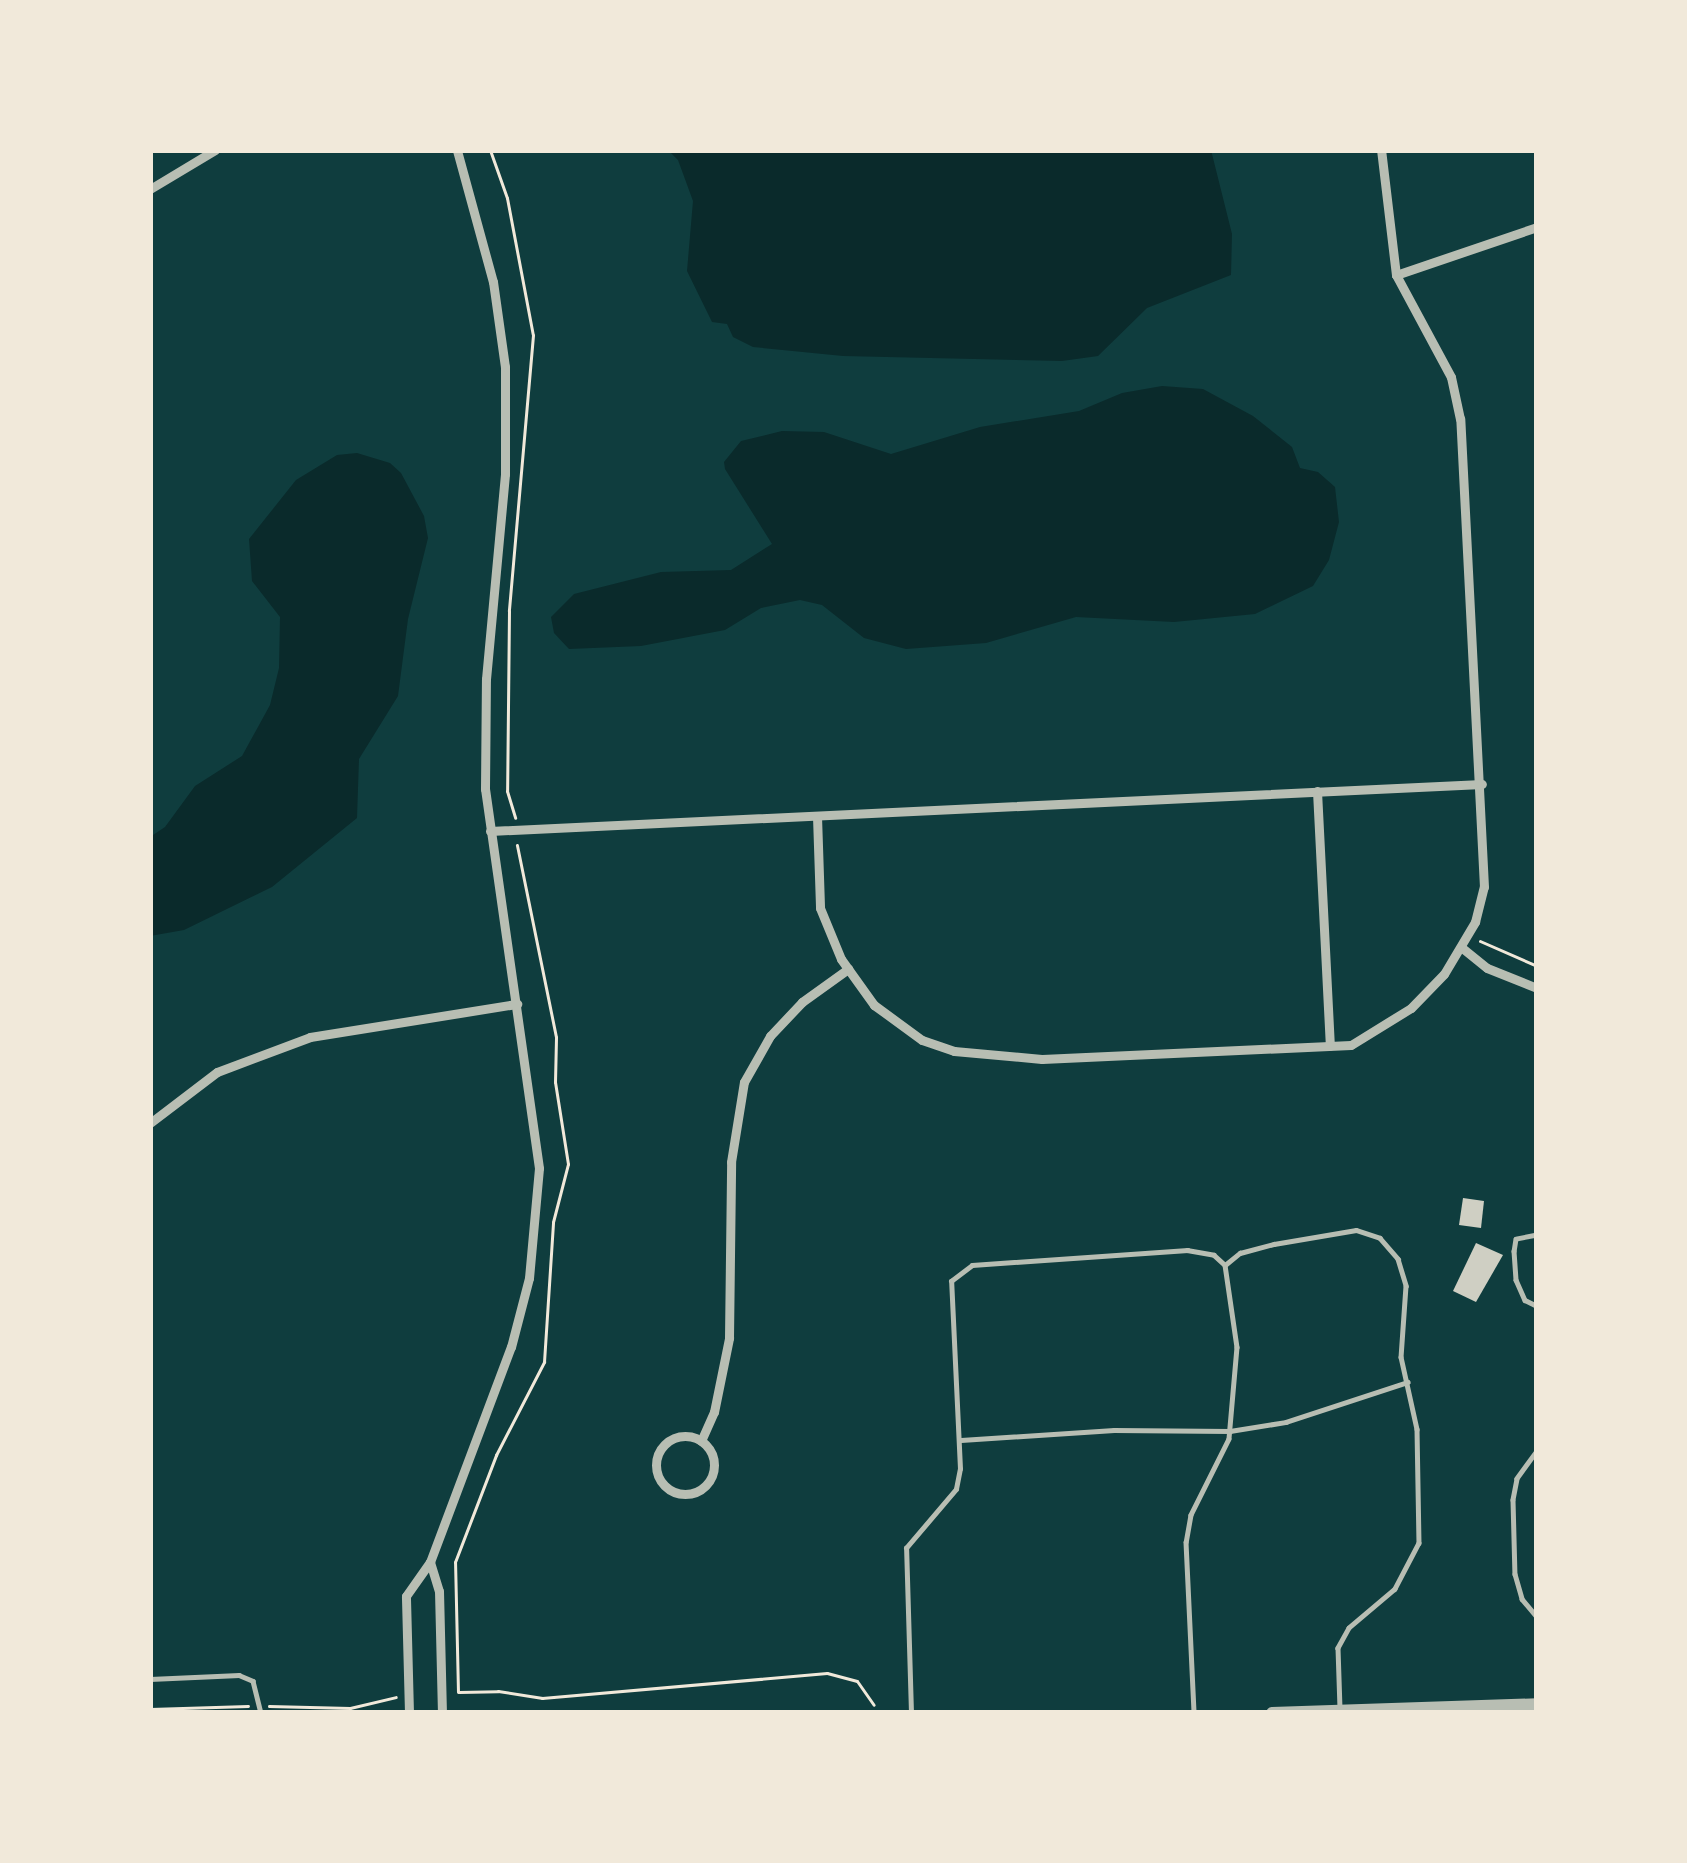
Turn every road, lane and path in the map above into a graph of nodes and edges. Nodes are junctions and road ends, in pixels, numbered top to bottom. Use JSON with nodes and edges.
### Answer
{"nodes":[{"id":1,"x":215,"y":150,"type":"edge"},
{"id":2,"x":457,"y":150,"type":"edge"},
{"id":3,"x":1381,"y":150,"type":"edge"},
{"id":4,"x":150,"y":189,"type":"edge"},
{"id":5,"x":1537,"y":226,"type":"edge"},
{"id":6,"x":1396,"y":274,"type":"junction"},
{"id":7,"x":1482,"y":784,"type":"junction"},
{"id":8,"x":1317,"y":791,"type":"junction"},
{"id":9,"x":817,"y":815,"type":"junction"},
{"id":10,"x":490,"y":831,"type":"junction"},
{"id":11,"x":1469,"y":933,"type":"junction"},
{"id":12,"x":1462,"y":947,"type":"junction"},
{"id":13,"x":1537,"y":966,"type":"edge"},
{"id":14,"x":848,"y":969,"type":"junction"},
{"id":15,"x":1537,"y":988,"type":"edge"},
{"id":16,"x":517,"y":1004,"type":"junction"},
{"id":17,"x":1330,"y":1046,"type":"junction"},
{"id":18,"x":150,"y":1123,"type":"edge"},
{"id":19,"x":1537,"y":1235,"type":"edge"},
{"id":20,"x":1225,"y":1265,"type":"junction"},
{"id":21,"x":1537,"y":1306,"type":"edge"},
{"id":22,"x":1408,"y":1382,"type":"junction"},
{"id":23,"x":1230,"y":1431,"type":"junction"},
{"id":24,"x":961,"y":1440,"type":"junction"},
{"id":25,"x":701,"y":1441,"type":"junction"},
{"id":26,"x":1537,"y":1451,"type":"edge"},
{"id":27,"x":430,"y":1562,"type":"junction"},
{"id":28,"x":1537,"y":1617,"type":"edge"},
{"id":29,"x":150,"y":1678,"type":"edge"},
{"id":30,"x":442,"y":1693,"type":"junction"},
{"id":31,"x":408,"y":1697,"type":"junction"},
{"id":32,"x":1537,"y":1704,"type":"edge"},
{"id":33,"x":874,"y":1705,"type":"dead end"},
{"id":34,"x":150,"y":1709,"type":"edge"},
{"id":35,"x":261,"y":1710,"type":"edge"},
{"id":36,"x":1340,"y":1711,"type":"edge"},
{"id":37,"x":409,"y":1713,"type":"edge"},
{"id":38,"x":442,"y":1713,"type":"edge"},
{"id":39,"x":911,"y":1713,"type":"edge"},
{"id":40,"x":1195,"y":1713,"type":"edge"},
{"id":41,"x":1272,"y":1713,"type":"edge"}],
"edges":[{"from":1,"to":4,"type":"street"},
{"from":2,"to":10,"type":"street"},
{"from":3,"to":6,"type":"street"},
{"from":5,"to":6,"type":"street"},
{"from":6,"to":7,"type":"street"},
{"from":7,"to":8,"type":"street"},
{"from":7,"to":11,"type":"street"},
{"from":8,"to":9,"type":"street"},
{"from":8,"to":17,"type":"street"},
{"from":9,"to":10,"type":"street"},
{"from":9,"to":14,"type":"street"},
{"from":10,"to":16,"type":"street"},
{"from":11,"to":12,"type":"street"},
{"from":11,"to":13,"type":"path"},
{"from":12,"to":15,"type":"street"},
{"from":12,"to":17,"type":"street"},
{"from":14,"to":17,"type":"street"},
{"from":14,"to":25,"type":"street"},
{"from":16,"to":18,"type":"street"},
{"from":16,"to":27,"type":"street"},
{"from":19,"to":21,"type":"lane"},
{"from":20,"to":22,"type":"lane"},
{"from":20,"to":23,"type":"lane"},
{"from":20,"to":24,"type":"lane"},
{"from":22,"to":23,"type":"lane"},
{"from":22,"to":36,"type":"lane"},
{"from":23,"to":24,"type":"lane"},
{"from":23,"to":40,"type":"lane"},
{"from":24,"to":39,"type":"lane"},
{"from":25,"to":25,"type":"street"},
{"from":26,"to":28,"type":"lane"},
{"from":27,"to":30,"type":"street"},
{"from":27,"to":31,"type":"street"},
{"from":29,"to":35,"type":"lane"},
{"from":30,"to":33,"type":"path"},
{"from":30,"to":38,"type":"street"},
{"from":31,"to":35,"type":"path"},
{"from":31,"to":37,"type":"street"},
{"from":32,"to":36,"type":"street"},
{"from":34,"to":35,"type":"path"},
{"from":36,"to":41,"type":"street"}]}
